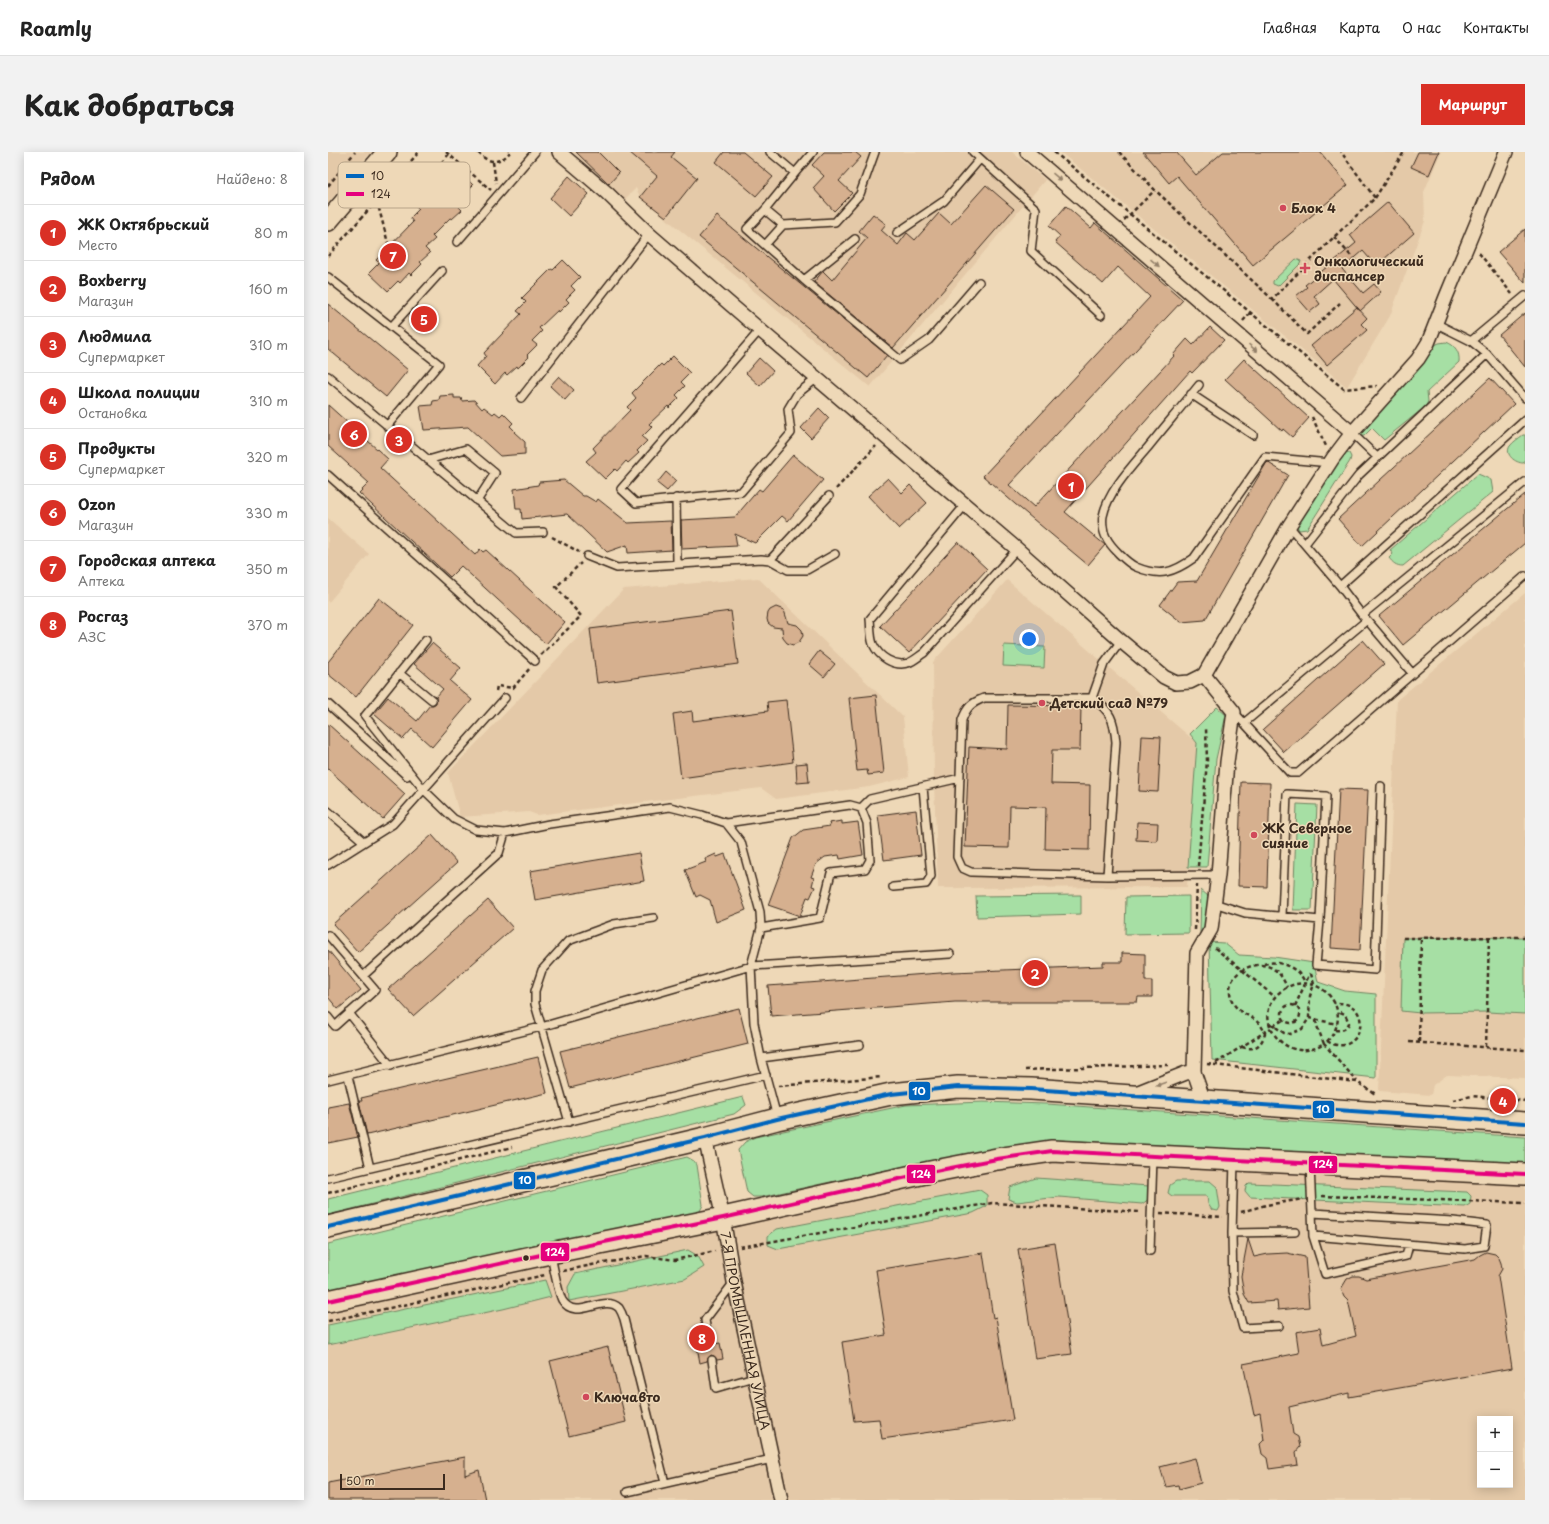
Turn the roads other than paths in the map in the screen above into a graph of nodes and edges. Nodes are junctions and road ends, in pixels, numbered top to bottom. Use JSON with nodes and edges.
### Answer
{"nodes":[{"id":1,"x":387,"y":152,"type":"edge"},
{"id":2,"x":535,"y":152,"type":"edge"},
{"id":3,"x":560,"y":152,"type":"edge"},
{"id":4,"x":770,"y":152,"type":"edge"},
{"id":5,"x":813,"y":152,"type":"edge"},
{"id":6,"x":875,"y":152,"type":"edge"},
{"id":7,"x":973,"y":152,"type":"edge"},
{"id":8,"x":1027,"y":152,"type":"edge"},
{"id":9,"x":1506,"y":152,"type":"edge"},
{"id":10,"x":980,"y":159,"type":"junction"},
{"id":11,"x":378,"y":162,"type":"edge"},
{"id":12,"x":795,"y":173,"type":"junction"},
{"id":13,"x":339,"y":208,"type":"edge"},
{"id":14,"x":765,"y":210,"type":"junction"},
{"id":15,"x":328,"y":221,"type":"edge"},
{"id":16,"x":783,"y":225,"type":"junction"},
{"id":17,"x":897,"y":233,"type":"dead end"},
{"id":18,"x":649,"y":234,"type":"junction"},
{"id":19,"x":855,"y":239,"type":"dead end"},
{"id":20,"x":457,"y":242,"type":"dead end"},
{"id":21,"x":765,"y":245,"type":"junction"},
{"id":22,"x":442,"y":271,"type":"dead end"},
{"id":23,"x":328,"y":277,"type":"edge"},
{"id":24,"x":804,"y":280,"type":"junction"},
{"id":25,"x":979,"y":282,"type":"dead end"},
{"id":26,"x":1525,"y":296,"type":"edge"},
{"id":27,"x":1101,"y":315,"type":"dead end"},
{"id":28,"x":1435,"y":323,"type":"junction"},
{"id":29,"x":392,"y":326,"type":"junction"},
{"id":30,"x":760,"y":330,"type":"junction"},
{"id":31,"x":1471,"y":342,"type":"junction"},
{"id":32,"x":1487,"y":354,"type":"junction"},
{"id":33,"x":328,"y":376,"type":"edge"},
{"id":34,"x":816,"y":378,"type":"junction"},
{"id":35,"x":1199,"y":384,"type":"dead end"},
{"id":36,"x":1191,"y":394,"type":"junction"},
{"id":37,"x":521,"y":398,"type":"dead end"},
{"id":38,"x":1525,"y":398,"type":"edge"},
{"id":39,"x":1525,"y":420,"type":"edge"},
{"id":40,"x":387,"y":426,"type":"junction"},
{"id":41,"x":1352,"y":433,"type":"junction"},
{"id":42,"x":1253,"y":435,"type":"dead end"},
{"id":43,"x":1377,"y":457,"type":"junction"},
{"id":44,"x":428,"y":460,"type":"junction"},
{"id":45,"x":1330,"y":463,"type":"junction"},
{"id":46,"x":328,"y":475,"type":"edge"},
{"id":47,"x":1525,"y":482,"type":"edge"},
{"id":48,"x":829,"y":496,"type":"road end"},
{"id":49,"x":676,"y":498,"type":"junction"},
{"id":50,"x":477,"y":501,"type":"junction"},
{"id":51,"x":965,"y":505,"type":"junction"},
{"id":52,"x":1289,"y":526,"type":"junction"},
{"id":53,"x":543,"y":532,"type":"road end"},
{"id":54,"x":1305,"y":544,"type":"junction"},
{"id":55,"x":1017,"y":549,"type":"junction"},
{"id":56,"x":835,"y":554,"type":"dead end"},
{"id":57,"x":587,"y":556,"type":"road end"},
{"id":58,"x":770,"y":560,"type":"junction"},
{"id":59,"x":677,"y":563,"type":"junction"},
{"id":60,"x":1525,"y":576,"type":"edge"},
{"id":61,"x":1340,"y":586,"type":"junction"},
{"id":62,"x":1365,"y":617,"type":"junction"},
{"id":63,"x":426,"y":640,"type":"dead end"},
{"id":64,"x":1121,"y":641,"type":"junction"},
{"id":65,"x":535,"y":660,"type":"road end"},
{"id":66,"x":399,"y":673,"type":"junction"},
{"id":67,"x":1412,"y":673,"type":"junction"},
{"id":68,"x":1204,"y":675,"type":"junction"},
{"id":69,"x":505,"y":698,"type":"dead end"},
{"id":70,"x":1092,"y":698,"type":"junction"},
{"id":71,"x":432,"y":700,"type":"dead end"},
{"id":72,"x":328,"y":704,"type":"edge"},
{"id":73,"x":1234,"y":712,"type":"junction"},
{"id":74,"x":1244,"y":723,"type":"junction"},
{"id":75,"x":960,"y":778,"type":"junction"},
{"id":76,"x":1381,"y":786,"type":"dead end"},
{"id":77,"x":923,"y":787,"type":"junction"},
{"id":78,"x":424,"y":790,"type":"junction"},
{"id":79,"x":861,"y":808,"type":"junction"},
{"id":80,"x":328,"y":811,"type":"edge"},
{"id":81,"x":726,"y":823,"type":"junction"},
{"id":82,"x":505,"y":832,"type":"junction"},
{"id":83,"x":364,"y":842,"type":"junction"},
{"id":84,"x":328,"y":865,"type":"edge"},
{"id":85,"x":1218,"y":874,"type":"junction"},
{"id":86,"x":1107,"y":876,"type":"junction"},
{"id":87,"x":893,"y":887,"type":"dead end"},
{"id":88,"x":1214,"y":903,"type":"junction"},
{"id":89,"x":1282,"y":916,"type":"junction"},
{"id":90,"x":654,"y":918,"type":"dead end"},
{"id":91,"x":1320,"y":920,"type":"junction"},
{"id":92,"x":761,"y":928,"type":"junction"},
{"id":93,"x":328,"y":935,"type":"edge"},
{"id":94,"x":950,"y":954,"type":"dead end"},
{"id":95,"x":751,"y":966,"type":"junction"},
{"id":96,"x":363,"y":976,"type":"junction"},
{"id":97,"x":349,"y":1013,"type":"junction"},
{"id":98,"x":328,"y":1017,"type":"edge"},
{"id":99,"x":541,"y":1027,"type":"junction"},
{"id":100,"x":860,"y":1045,"type":"dead end"},
{"id":101,"x":761,"y":1058,"type":"junction"},
{"id":102,"x":391,"y":1066,"type":"junction"},
{"id":103,"x":1194,"y":1072,"type":"junction"},
{"id":104,"x":766,"y":1075,"type":"junction"},
{"id":105,"x":348,"y":1076,"type":"junction"},
{"id":106,"x":328,"y":1080,"type":"edge"},
{"id":107,"x":1128,"y":1096,"type":"junction"},
{"id":108,"x":1204,"y":1101,"type":"junction"},
{"id":109,"x":777,"y":1119,"type":"junction"},
{"id":110,"x":569,"y":1122,"type":"junction"},
{"id":111,"x":1525,"y":1123,"type":"edge"},
{"id":112,"x":705,"y":1138,"type":"junction"},
{"id":113,"x":1153,"y":1156,"type":"junction"},
{"id":114,"x":1234,"y":1160,"type":"junction"},
{"id":115,"x":1310,"y":1164,"type":"junction"},
{"id":116,"x":370,"y":1168,"type":"junction"},
{"id":117,"x":1525,"y":1174,"type":"edge"},
{"id":118,"x":328,"y":1178,"type":"edge"},
{"id":119,"x":1312,"y":1213,"type":"junction"},
{"id":120,"x":724,"y":1218,"type":"junction"},
{"id":121,"x":328,"y":1227,"type":"edge"},
{"id":122,"x":1295,"y":1232,"type":"dead end"},
{"id":123,"x":1232,"y":1234,"type":"junction"},
{"id":124,"x":1313,"y":1236,"type":"junction"},
{"id":125,"x":1409,"y":1245,"type":"junction"},
{"id":126,"x":1150,"y":1251,"type":"dead end"},
{"id":127,"x":550,"y":1253,"type":"junction"},
{"id":128,"x":734,"y":1282,"type":"junction"},
{"id":129,"x":328,"y":1301,"type":"edge"},
{"id":130,"x":1279,"y":1326,"type":"dead end"},
{"id":131,"x":709,"y":1345,"type":"dead end"},
{"id":132,"x":712,"y":1360,"type":"dead end"},
{"id":133,"x":754,"y":1377,"type":"junction"},
{"id":134,"x":772,"y":1459,"type":"junction"},
{"id":135,"x":665,"y":1483,"type":"junction"},
{"id":136,"x":627,"y":1492,"type":"dead end"},
{"id":137,"x":781,"y":1500,"type":"edge"}],
"edges":[{"from":1,"to":11,"type":"main road"},
{"from":2,"to":20,"type":"lane"},
{"from":3,"to":18,"type":"street"},
{"from":4,"to":12,"type":"lane"},
{"from":5,"to":12,"type":"lane"},
{"from":6,"to":16,"type":"lane"},
{"from":7,"to":10,"type":"lane"},
{"from":8,"to":41,"type":"street","one_way":true},
{"from":9,"to":28,"type":"street"},
{"from":10,"to":17,"type":"lane"},
{"from":10,"to":27,"type":"lane"},
{"from":12,"to":14,"type":"lane"},
{"from":13,"to":15,"type":"main road"},
{"from":14,"to":16,"type":"lane"},
{"from":14,"to":21,"type":"lane"},
{"from":16,"to":21,"type":"lane"},
{"from":18,"to":30,"type":"street"},
{"from":18,"to":37,"type":"lane"},
{"from":19,"to":24,"type":"lane"},
{"from":21,"to":24,"type":"lane"},
{"from":22,"to":29,"type":"lane"},
{"from":23,"to":29,"type":"lane"},
{"from":24,"to":25,"type":"lane"},
{"from":26,"to":31,"type":"lane"},
{"from":28,"to":31,"type":"lane"},
{"from":28,"to":41,"type":"street"},
{"from":29,"to":40,"type":"lane"},
{"from":30,"to":34,"type":"street"},
{"from":30,"to":49,"type":"lane"},
{"from":31,"to":32,"type":"lane"},
{"from":32,"to":38,"type":"lane"},
{"from":32,"to":43,"type":"lane"},
{"from":33,"to":40,"type":"lane"},
{"from":34,"to":49,"type":"lane"},
{"from":34,"to":51,"type":"street"},
{"from":35,"to":36,"type":"lane"},
{"from":36,"to":42,"type":"lane"},
{"from":36,"to":45,"type":"lane"},
{"from":39,"to":61,"type":"lane"},
{"from":40,"to":44,"type":"lane"},
{"from":41,"to":43,"type":"lane"},
{"from":41,"to":45,"type":"street"},
{"from":43,"to":54,"type":"lane"},
{"from":44,"to":50,"type":"lane"},
{"from":44,"to":50,"type":"lane"},
{"from":45,"to":52,"type":"street"},
{"from":46,"to":65,"type":"lane"},
{"from":47,"to":62,"type":"lane"},
{"from":48,"to":58,"type":"lane"},
{"from":49,"to":59,"type":"lane"},
{"from":50,"to":53,"type":"lane"},
{"from":51,"to":55,"type":"street"},
{"from":51,"to":55,"type":"lane"},
{"from":52,"to":54,"type":"lane"},
{"from":52,"to":68,"type":"street"},
{"from":54,"to":61,"type":"lane"},
{"from":55,"to":64,"type":"street"},
{"from":56,"to":58,"type":"lane"},
{"from":57,"to":59,"type":"lane"},
{"from":58,"to":59,"type":"lane"},
{"from":60,"to":67,"type":"lane"},
{"from":61,"to":62,"type":"lane"},
{"from":62,"to":67,"type":"lane"},
{"from":62,"to":74,"type":"lane"},
{"from":63,"to":66,"type":"lane"},
{"from":64,"to":68,"type":"street"},
{"from":64,"to":70,"type":"lane"},
{"from":66,"to":71,"type":"lane"},
{"from":66,"to":78,"type":"lane"},
{"from":67,"to":74,"type":"lane"},
{"from":68,"to":73,"type":"street"},
{"from":69,"to":78,"type":"lane"},
{"from":70,"to":75,"type":"lane"},
{"from":70,"to":86,"type":"lane"},
{"from":72,"to":78,"type":"lane"},
{"from":73,"to":74,"type":"lane"},
{"from":73,"to":85,"type":"street"},
{"from":75,"to":77,"type":"lane"},
{"from":75,"to":86,"type":"lane"},
{"from":76,"to":91,"type":"lane"},
{"from":77,"to":79,"type":"lane"},
{"from":77,"to":87,"type":"lane"},
{"from":78,"to":82,"type":"lane"},
{"from":78,"to":83,"type":"lane"},
{"from":79,"to":81,"type":"lane"},
{"from":79,"to":92,"type":"lane"},
{"from":80,"to":83,"type":"lane"},
{"from":81,"to":82,"type":"lane"},
{"from":81,"to":92,"type":"lane"},
{"from":82,"to":96,"type":"lane"},
{"from":83,"to":84,"type":"lane"},
{"from":85,"to":86,"type":"lane"},
{"from":85,"to":88,"type":"street"},
{"from":88,"to":89,"type":"lane"},
{"from":88,"to":103,"type":"street"},
{"from":89,"to":91,"type":"lane"},
{"from":89,"to":91,"type":"lane"},
{"from":90,"to":99,"type":"lane"},
{"from":92,"to":95,"type":"lane"},
{"from":93,"to":96,"type":"lane"},
{"from":94,"to":95,"type":"lane"},
{"from":95,"to":99,"type":"lane"},
{"from":95,"to":101,"type":"lane"},
{"from":96,"to":97,"type":"lane"},
{"from":97,"to":98,"type":"lane"},
{"from":97,"to":102,"type":"lane"},
{"from":99,"to":102,"type":"lane"},
{"from":99,"to":110,"type":"lane"},
{"from":100,"to":101,"type":"lane"},
{"from":101,"to":104,"type":"lane"},
{"from":102,"to":105,"type":"lane"},
{"from":103,"to":107,"type":"street","one_way":true},
{"from":103,"to":108,"type":"street"},
{"from":104,"to":109,"type":"lane"},
{"from":104,"to":110,"type":"lane"},
{"from":105,"to":106,"type":"lane"},
{"from":105,"to":116,"type":"lane"},
{"from":107,"to":108,"type":"main road"},
{"from":107,"to":109,"type":"main road"},
{"from":108,"to":111,"type":"main road"},
{"from":109,"to":112,"type":"main road"},
{"from":110,"to":116,"type":"lane"},
{"from":112,"to":120,"type":"street","name":"7-Я ПРОМЫШЛЕННАЯ УЛИЦА"},
{"from":112,"to":121,"type":"main road"},
{"from":113,"to":114,"type":"main road"},
{"from":113,"to":120,"type":"main road"},
{"from":113,"to":126,"type":"lane"},
{"from":114,"to":115,"type":"main road"},
{"from":114,"to":123,"type":"lane"},
{"from":115,"to":117,"type":"main road"},
{"from":115,"to":119,"type":"lane"},
{"from":116,"to":118,"type":"lane"},
{"from":119,"to":124,"type":"lane"},
{"from":119,"to":125,"type":"lane"},
{"from":120,"to":127,"type":"main road"},
{"from":120,"to":128,"type":"street","name":"7-Я ПРОМЫШЛЕННАЯ УЛИЦА"},
{"from":122,"to":123,"type":"lane"},
{"from":123,"to":130,"type":"lane"},
{"from":124,"to":125,"type":"lane"},
{"from":124,"to":125,"type":"lane"},
{"from":127,"to":129,"type":"main road"},
{"from":127,"to":135,"type":"lane"},
{"from":128,"to":131,"type":"lane"},
{"from":128,"to":133,"type":"street","name":"7-Я ПРОМЫШЛЕННАЯ УЛИЦА"},
{"from":132,"to":133,"type":"lane"},
{"from":133,"to":134,"type":"street","name":"7-Я ПРОМЫШЛЕННАЯ УЛИЦА"},
{"from":134,"to":135,"type":"lane"},
{"from":134,"to":137,"type":"street","name":"7-Я ПРОМЫШЛЕННАЯ УЛИЦА"},
{"from":135,"to":136,"type":"lane"}]}
